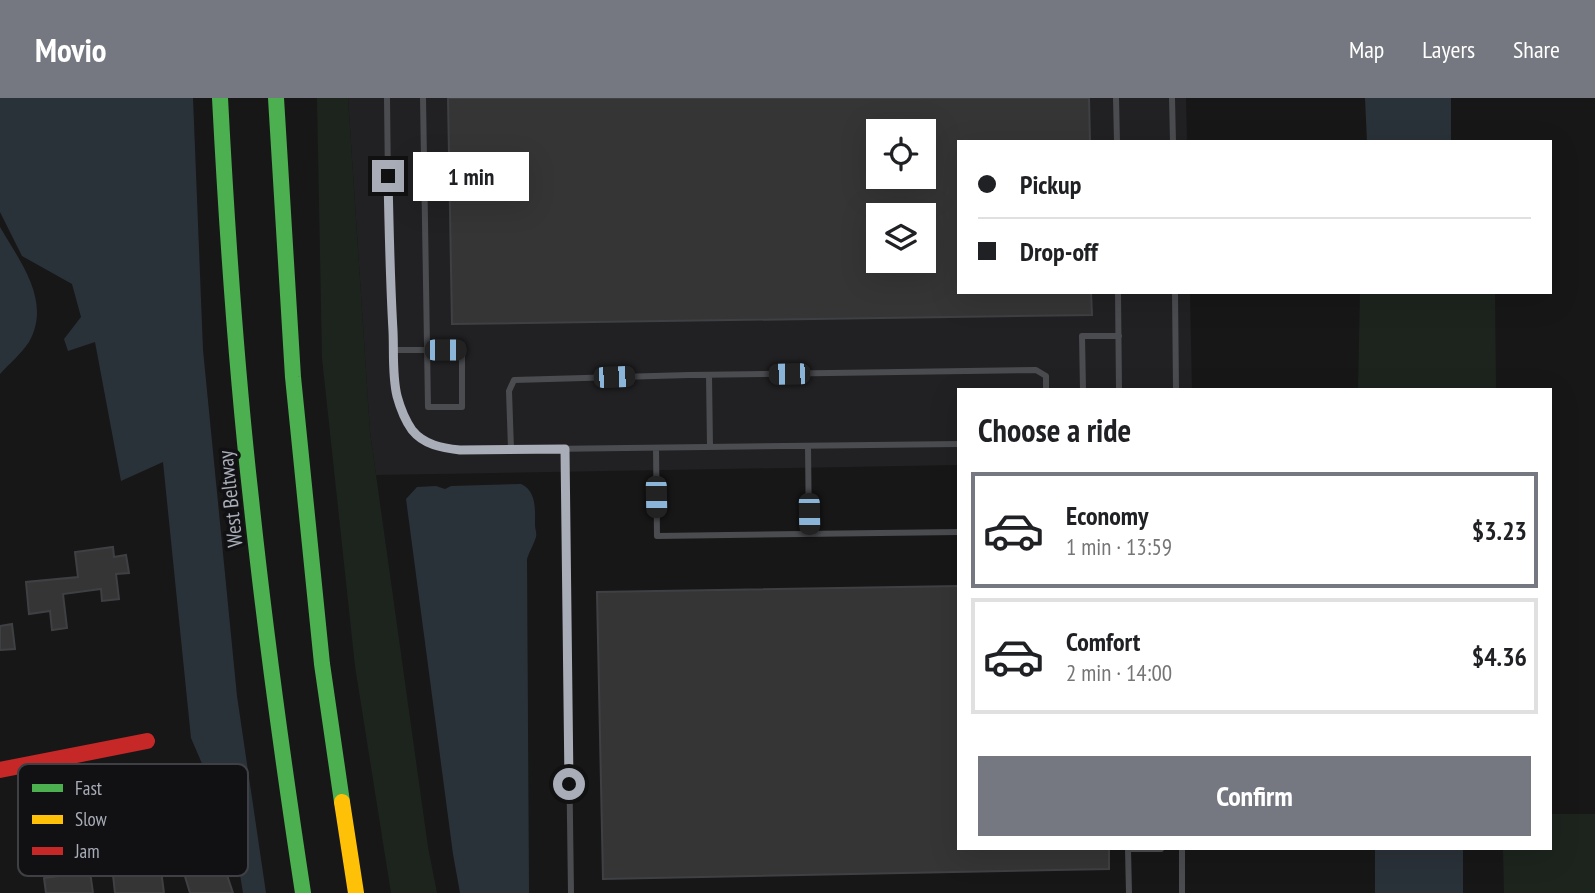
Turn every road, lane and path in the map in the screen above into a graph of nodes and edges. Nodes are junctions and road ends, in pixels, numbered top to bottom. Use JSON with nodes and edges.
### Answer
{"nodes":[{"id":1,"x":220,"y":98,"type":"edge"},
{"id":2,"x":275,"y":98,"type":"edge"},
{"id":3,"x":387,"y":98,"type":"edge"},
{"id":4,"x":423,"y":98,"type":"edge"},
{"id":5,"x":1116,"y":98,"type":"edge"},
{"id":6,"x":1172,"y":98,"type":"edge"},
{"id":7,"x":1117,"y":140,"type":"edge"},
{"id":8,"x":1172,"y":140,"type":"edge"},
{"id":9,"x":1118,"y":294,"type":"edge"},
{"id":10,"x":1175,"y":294,"type":"edge"},
{"id":11,"x":1119,"y":336,"type":"junction"},
{"id":12,"x":394,"y":350,"type":"junction"},
{"id":13,"x":427,"y":350,"type":"junction"},
{"id":14,"x":709,"y":375,"type":"junction"},
{"id":15,"x":1046,"y":388,"type":"edge"},
{"id":16,"x":1083,"y":388,"type":"edge"},
{"id":17,"x":1119,"y":388,"type":"edge"},
{"id":18,"x":1177,"y":388,"type":"edge"},
{"id":19,"x":957,"y":444,"type":"edge"},
{"id":20,"x":808,"y":446,"type":"junction"},
{"id":21,"x":710,"y":447,"type":"junction"},
{"id":22,"x":656,"y":448,"type":"junction"},
{"id":23,"x":511,"y":449,"type":"junction"},
{"id":24,"x":565,"y":449,"type":"junction"},
{"id":25,"x":957,"y":532,"type":"edge"},
{"id":26,"x":809,"y":534,"type":"junction"},
{"id":27,"x":146,"y":741,"type":"dead end"},
{"id":28,"x":30,"y":764,"type":"edge"},
{"id":29,"x":18,"y":766,"type":"edge"},
{"id":30,"x":0,"y":770,"type":"edge"},
{"id":31,"x":1128,"y":850,"type":"edge"},
{"id":32,"x":1182,"y":850,"type":"edge"},
{"id":33,"x":303,"y":893,"type":"edge"},
{"id":34,"x":356,"y":893,"type":"edge"},
{"id":35,"x":571,"y":893,"type":"edge"},
{"id":36,"x":1129,"y":893,"type":"edge"},
{"id":37,"x":1182,"y":893,"type":"edge"}],
"edges":[{"from":1,"to":33,"type":"main road","name":"West Beltway"},
{"from":2,"to":34,"type":"main road"},
{"from":3,"to":12,"type":"lane"},
{"from":4,"to":13,"type":"lane"},
{"from":5,"to":7,"type":"lane"},
{"from":6,"to":8,"type":"lane"},
{"from":9,"to":11,"type":"lane"},
{"from":10,"to":18,"type":"lane"},
{"from":11,"to":16,"type":"lane"},
{"from":11,"to":17,"type":"lane"},
{"from":12,"to":13,"type":"lane"},
{"from":12,"to":23,"type":"lane"},
{"from":13,"to":13,"type":"lane"},
{"from":14,"to":15,"type":"lane"},
{"from":14,"to":21,"type":"lane"},
{"from":14,"to":23,"type":"lane"},
{"from":19,"to":20,"type":"lane"},
{"from":20,"to":21,"type":"lane"},
{"from":20,"to":26,"type":"lane"},
{"from":21,"to":22,"type":"lane"},
{"from":22,"to":24,"type":"lane"},
{"from":22,"to":26,"type":"lane"},
{"from":23,"to":24,"type":"lane"},
{"from":24,"to":35,"type":"lane"},
{"from":25,"to":26,"type":"lane"},
{"from":27,"to":28,"type":"main road"},
{"from":29,"to":30,"type":"main road"},
{"from":31,"to":36,"type":"lane"},
{"from":32,"to":37,"type":"lane"}]}
